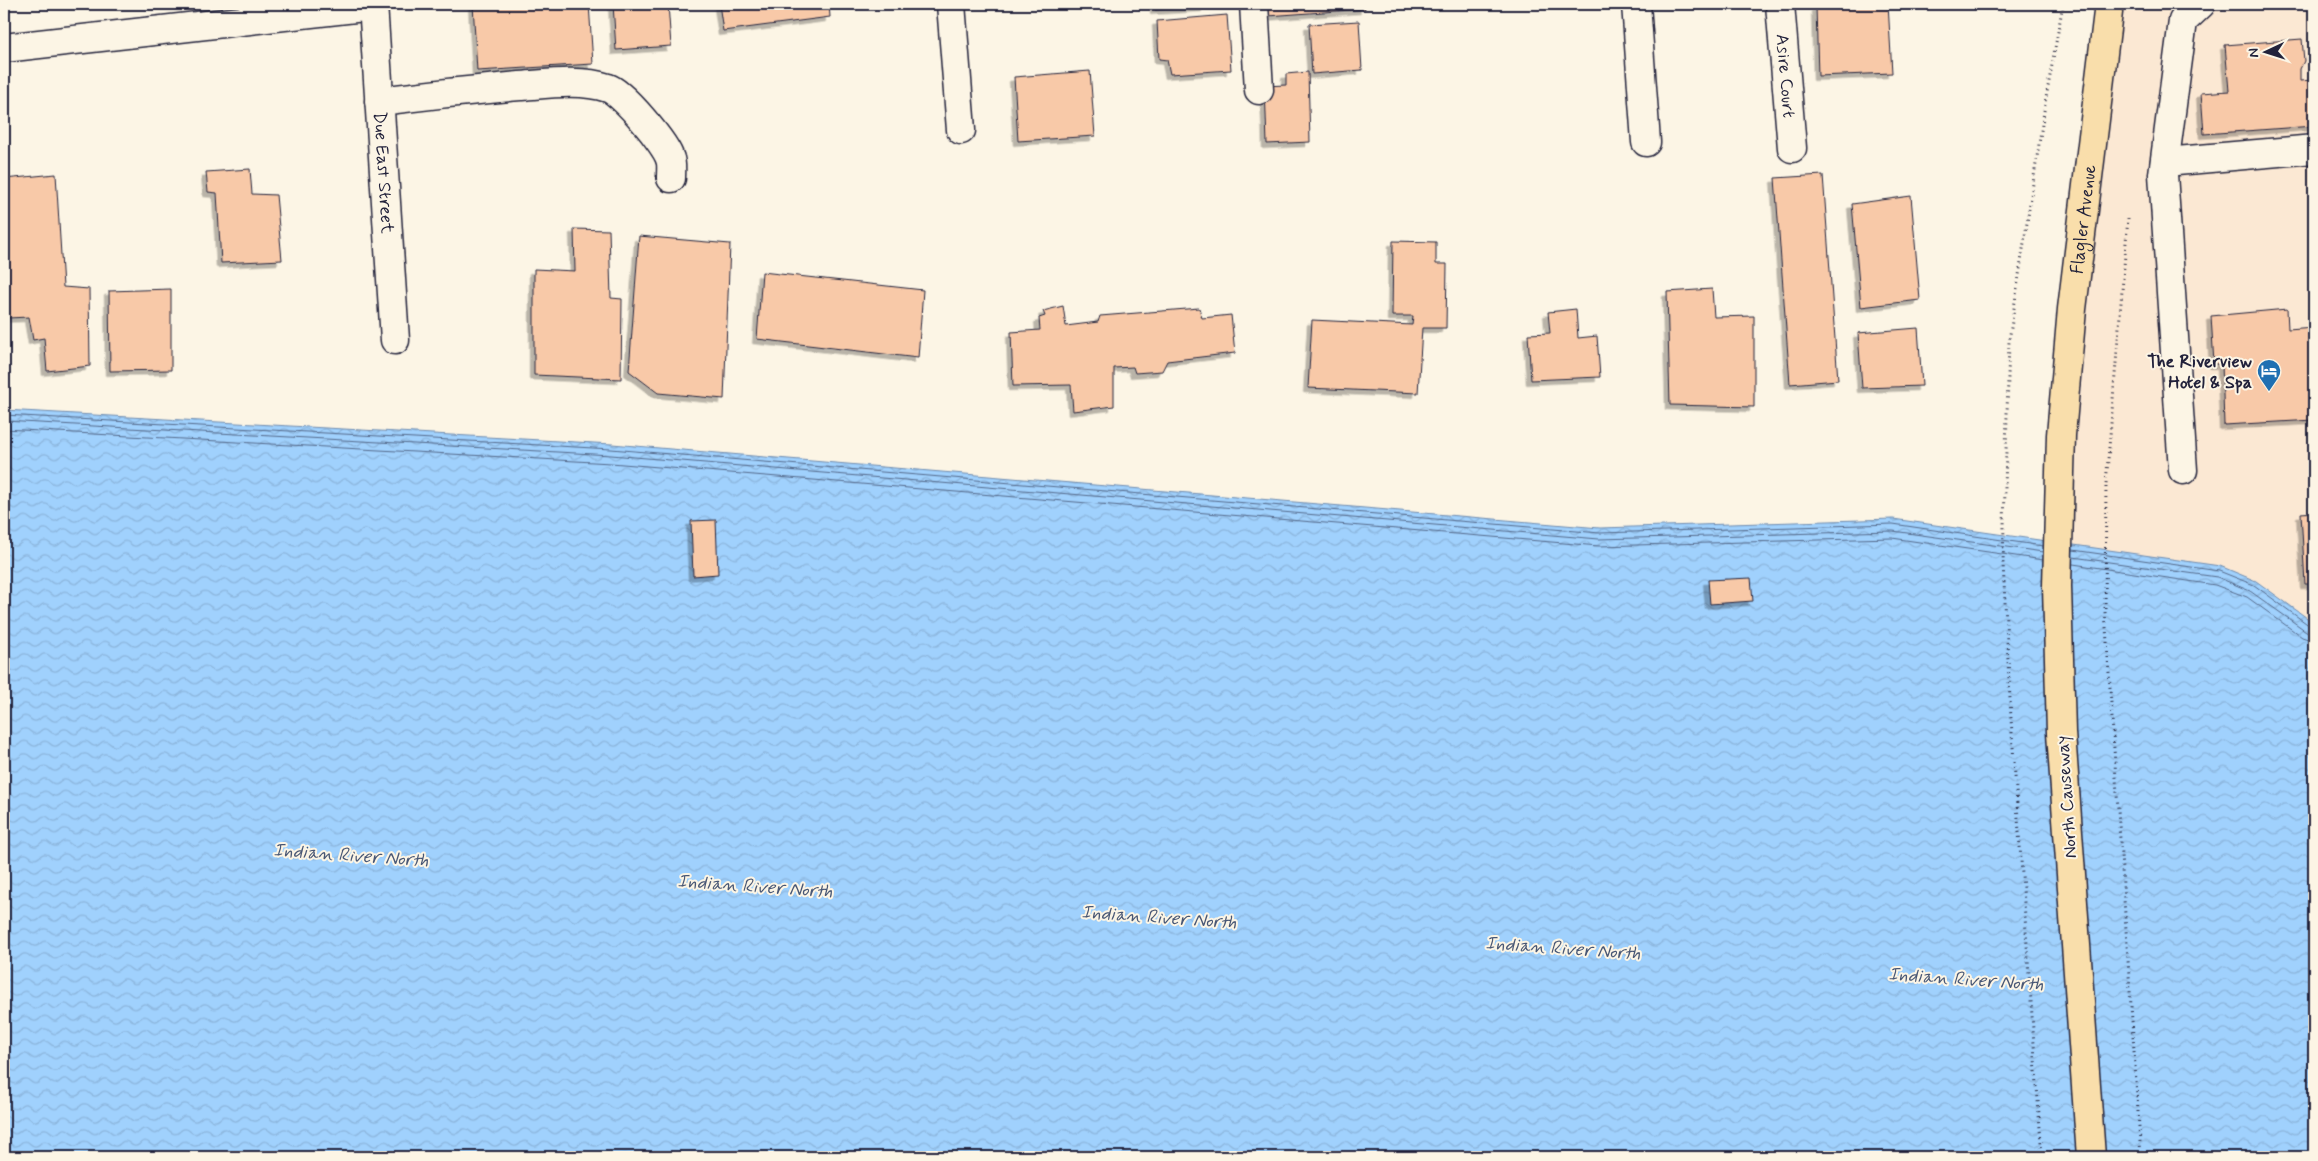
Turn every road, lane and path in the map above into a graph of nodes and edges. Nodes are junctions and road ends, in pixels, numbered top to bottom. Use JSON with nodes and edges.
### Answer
{"nodes":[{"id":1,"x":951,"y":4,"type":"edge"},
{"id":2,"x":1254,"y":4,"type":"edge"},
{"id":3,"x":1636,"y":4,"type":"edge"},
{"id":4,"x":1780,"y":4,"type":"edge"},
{"id":5,"x":2063,"y":4,"type":"edge"},
{"id":6,"x":2109,"y":4,"type":"edge"},
{"id":7,"x":2201,"y":4,"type":"edge"},
{"id":8,"x":373,"y":5,"type":"edge"},
{"id":9,"x":4,"y":48,"type":"edge"},
{"id":10,"x":1259,"y":90,"type":"dead end"},
{"id":11,"x":380,"y":101,"type":"junction"},
{"id":12,"x":961,"y":130,"type":"dead end"},
{"id":13,"x":1646,"y":142,"type":"dead end"},
{"id":14,"x":1792,"y":148,"type":"dead end"},
{"id":15,"x":2314,"y":149,"type":"edge"},
{"id":16,"x":2165,"y":162,"type":"junction"},
{"id":17,"x":671,"y":178,"type":"dead end"},
{"id":18,"x":2128,"y":212,"type":"dead end"},
{"id":19,"x":395,"y":340,"type":"dead end"},
{"id":20,"x":2061,"y":435,"type":"joint"},
{"id":21,"x":2183,"y":470,"type":"dead end"},
{"id":22,"x":2042,"y":1157,"type":"edge"},
{"id":23,"x":2091,"y":1157,"type":"edge"},
{"id":24,"x":2142,"y":1157,"type":"edge"}],
"edges":[{"from":1,"to":12,"type":"street"},
{"from":2,"to":10,"type":"street"},
{"from":3,"to":13,"type":"street"},
{"from":4,"to":14,"type":"street","name":"Asire Court"},
{"from":5,"to":22,"type":"path"},
{"from":6,"to":20,"type":"main road","name":"Flagler Avenue"},
{"from":7,"to":16,"type":"street"},
{"from":8,"to":9,"type":"street"},
{"from":8,"to":11,"type":"street","name":"Due East Street"},
{"from":11,"to":17,"type":"street"},
{"from":11,"to":19,"type":"street","name":"Due East Street"},
{"from":15,"to":16,"type":"street"},
{"from":16,"to":21,"type":"street"},
{"from":18,"to":24,"type":"path"},
{"from":20,"to":23,"type":"main road","name":"North Causeway"}]}
